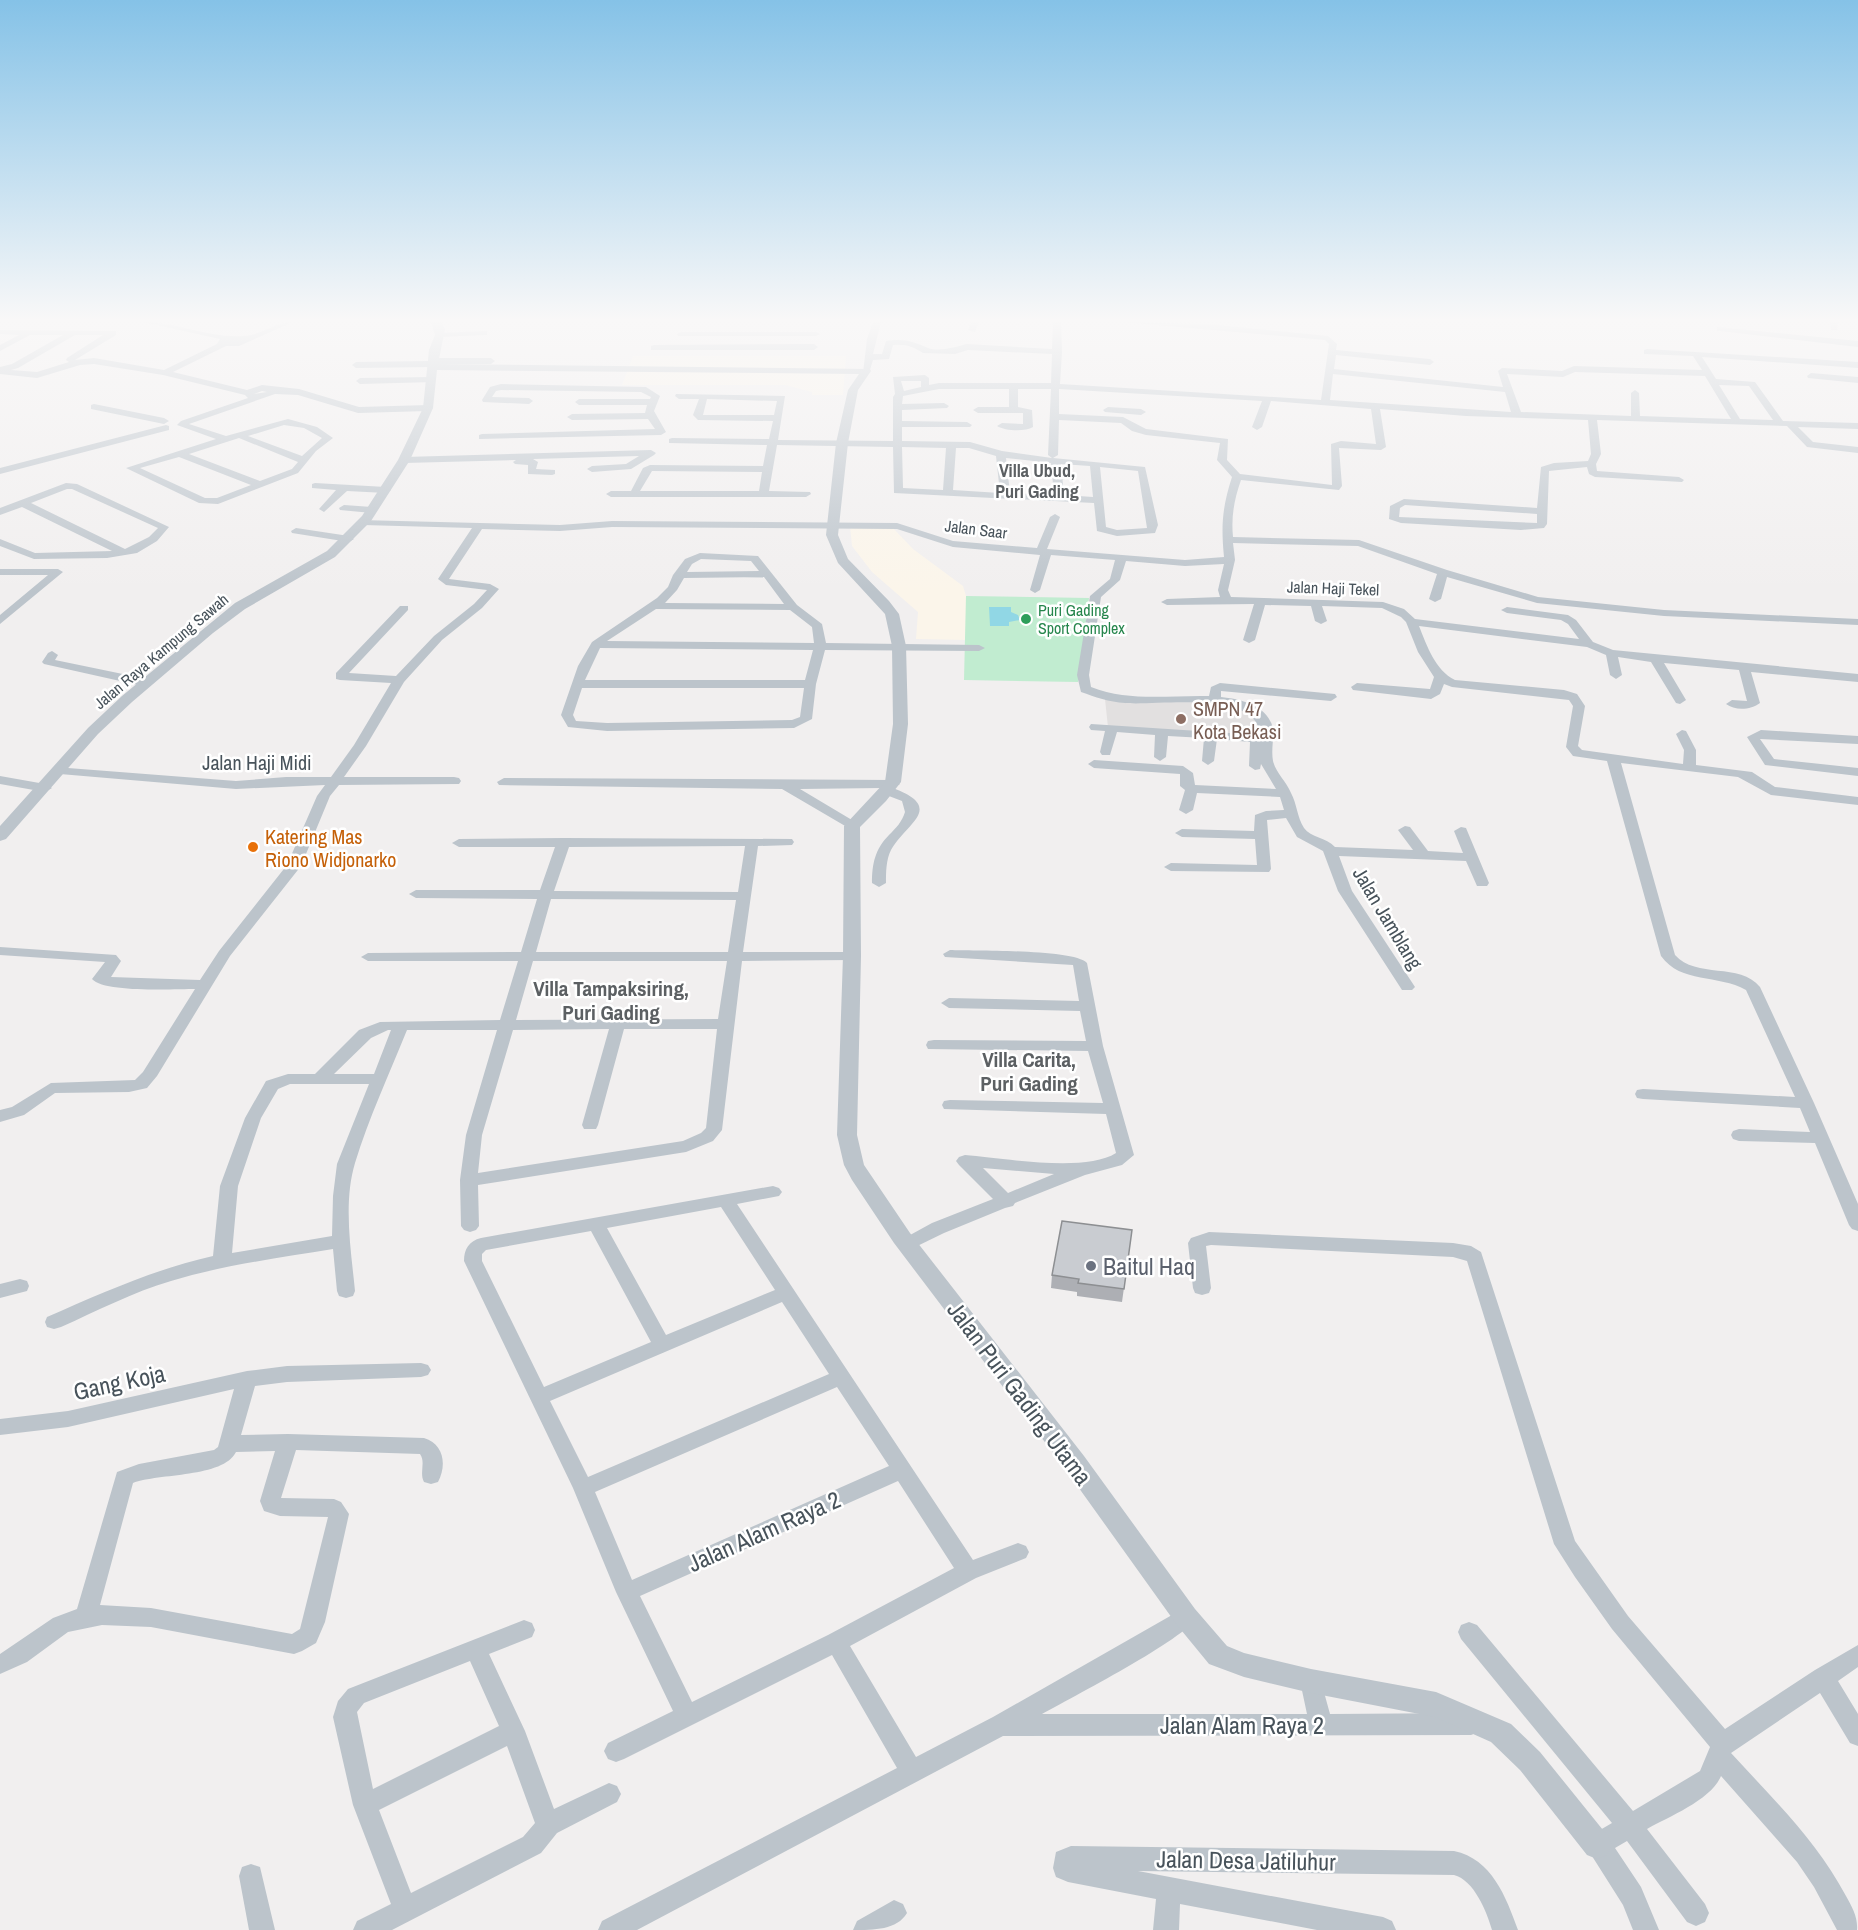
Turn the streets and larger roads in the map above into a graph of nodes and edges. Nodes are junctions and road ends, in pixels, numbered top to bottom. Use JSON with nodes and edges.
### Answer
{"nodes":[{"id":1,"x":117,"y":412,"type":"edge"},
{"id":2,"x":203,"y":412,"type":"edge"},
{"id":3,"x":426,"y":412,"type":"edge"},
{"id":4,"x":650,"y":412,"type":"edge"},
{"id":5,"x":699,"y":412,"type":"edge"},
{"id":6,"x":779,"y":412,"type":"edge"},
{"id":7,"x":843,"y":412,"type":"edge"},
{"id":8,"x":897,"y":412,"type":"edge"},
{"id":9,"x":1027,"y":412,"type":"edge"},
{"id":10,"x":1054,"y":412,"type":"joint"},
{"id":11,"x":1263,"y":412,"type":"edge"},
{"id":12,"x":1376,"y":412,"type":"edge"},
{"id":13,"x":1465,"y":412,"type":"edge"},
{"id":14,"x":1516,"y":412,"type":"edge"},
{"id":15,"x":1636,"y":412,"type":"edge"},
{"id":16,"x":1732,"y":412,"type":"edge"},
{"id":17,"x":1775,"y":412,"type":"edge"},
{"id":18,"x":1517,"y":415,"type":"junction"},
{"id":19,"x":649,"y":416,"type":"junction"},
{"id":20,"x":572,"y":417,"type":"dead end"},
{"id":21,"x":1592,"y":417,"type":"junction"},
{"id":22,"x":778,"y":418,"type":"junction"},
{"id":23,"x":1636,"y":418,"type":"junction"},
{"id":24,"x":1783,"y":422,"type":"junction"},
{"id":25,"x":1738,"y":423,"type":"junction"},
{"id":26,"x":172,"y":424,"type":"junction"},
{"id":27,"x":898,"y":424,"type":"junction"},
{"id":28,"x":967,"y":425,"type":"dead end"},
{"id":29,"x":1002,"y":426,"type":"dead end"},
{"id":30,"x":1858,"y":426,"type":"edge"},
{"id":31,"x":1257,"y":427,"type":"dead end"},
{"id":32,"x":569,"y":434,"type":"junction"},
{"id":33,"x":241,"y":436,"type":"junction"},
{"id":34,"x":482,"y":437,"type":"dead end"},
{"id":35,"x":222,"y":441,"type":"junction"},
{"id":36,"x":672,"y":441,"type":"dead end"},
{"id":37,"x":772,"y":442,"type":"junction"},
{"id":38,"x":842,"y":443,"type":"junction"},
{"id":39,"x":894,"y":443,"type":"junction"},
{"id":40,"x":951,"y":444,"type":"junction"},
{"id":41,"x":1858,"y":450,"type":"edge"},
{"id":42,"x":181,"y":454,"type":"junction"},
{"id":43,"x":1001,"y":454,"type":"junction"},
{"id":44,"x":566,"y":455,"type":"junction"},
{"id":45,"x":1055,"y":458,"type":"junction"},
{"id":46,"x":305,"y":460,"type":"junction"},
{"id":47,"x":403,"y":463,"type":"junction"},
{"id":48,"x":1095,"y":464,"type":"junction"},
{"id":49,"x":1591,"y":464,"type":"junction"},
{"id":50,"x":0,"y":469,"type":"edge"},
{"id":51,"x":592,"y":469,"type":"dead end"},
{"id":52,"x":767,"y":469,"type":"junction"},
{"id":53,"x":552,"y":472,"type":"dead end"},
{"id":54,"x":1237,"y":477,"type":"junction"},
{"id":55,"x":1679,"y":480,"type":"dead end"},
{"id":56,"x":260,"y":485,"type":"junction"},
{"id":57,"x":315,"y":486,"type":"dead end"},
{"id":58,"x":344,"y":488,"type":"junction"},
{"id":59,"x":386,"y":490,"type":"junction"},
{"id":60,"x":948,"y":492,"type":"junction"},
{"id":61,"x":611,"y":494,"type":"dead end"},
{"id":62,"x":634,"y":494,"type":"junction"},
{"id":63,"x":764,"y":494,"type":"junction"},
{"id":64,"x":806,"y":494,"type":"dead end"},
{"id":65,"x":1005,"y":495,"type":"junction"},
{"id":66,"x":1059,"y":499,"type":"junction"},
{"id":67,"x":1099,"y":500,"type":"junction"},
{"id":68,"x":22,"y":503,"type":"junction"},
{"id":69,"x":344,"y":508,"type":"dead end"},
{"id":70,"x":324,"y":509,"type":"dead end"},
{"id":71,"x":372,"y":510,"type":"junction"},
{"id":72,"x":1541,"y":511,"type":"junction"},
{"id":73,"x":0,"y":512,"type":"edge"},
{"id":74,"x":1055,"y":517,"type":"dead end"},
{"id":75,"x":363,"y":522,"type":"junction"},
{"id":76,"x":479,"y":525,"type":"junction"},
{"id":77,"x":832,"y":525,"type":"junction"},
{"id":78,"x":296,"y":531,"type":"dead end"},
{"id":79,"x":349,"y":539,"type":"junction"},
{"id":80,"x":1228,"y":540,"type":"junction"},
{"id":81,"x":0,"y":542,"type":"edge"},
{"id":82,"x":1043,"y":552,"type":"junction"},
{"id":83,"x":125,"y":553,"type":"junction"},
{"id":84,"x":1121,"y":559,"type":"junction"},
{"id":85,"x":1230,"y":560,"type":"junction"},
{"id":86,"x":0,"y":572,"type":"edge"},
{"id":87,"x":1443,"y":572,"type":"junction"},
{"id":88,"x":767,"y":574,"type":"junction"},
{"id":89,"x":678,"y":575,"type":"junction"},
{"id":90,"x":1035,"y":590,"type":"dead end"},
{"id":91,"x":1226,"y":600,"type":"junction"},
{"id":92,"x":1435,"y":600,"type":"dead end"},
{"id":93,"x":1167,"y":602,"type":"dead end"},
{"id":94,"x":1260,"y":603,"type":"junction"},
{"id":95,"x":1316,"y":604,"type":"junction"},
{"id":96,"x":655,"y":606,"type":"junction"},
{"id":97,"x":793,"y":607,"type":"junction"},
{"id":98,"x":404,"y":608,"type":"dead end"},
{"id":99,"x":1507,"y":610,"type":"dead end"},
{"id":100,"x":0,"y":621,"type":"edge"},
{"id":101,"x":1321,"y":621,"type":"dead end"},
{"id":102,"x":1413,"y":622,"type":"junction"},
{"id":103,"x":1858,"y":622,"type":"edge"},
{"id":104,"x":1249,"y":640,"type":"dead end"},
{"id":105,"x":596,"y":644,"type":"junction"},
{"id":106,"x":1589,"y":644,"type":"junction"},
{"id":107,"x":820,"y":645,"type":"junction"},
{"id":108,"x":900,"y":646,"type":"junction"},
{"id":109,"x":979,"y":648,"type":"dead end"},
{"id":110,"x":1611,"y":653,"type":"junction"},
{"id":111,"x":52,"y":656,"type":"dead end"},
{"id":112,"x":1656,"y":659,"type":"junction"},
{"id":113,"x":1744,"y":667,"type":"junction"},
{"id":114,"x":1616,"y":675,"type":"dead end"},
{"id":115,"x":1440,"y":676,"type":"junction"},
{"id":116,"x":1858,"y":678,"type":"edge"},
{"id":117,"x":399,"y":680,"type":"junction"},
{"id":118,"x":147,"y":683,"type":"junction"},
{"id":119,"x":577,"y":684,"type":"junction"},
{"id":120,"x":810,"y":684,"type":"junction"},
{"id":121,"x":1357,"y":687,"type":"dead end"},
{"id":122,"x":1331,"y":697,"type":"dead end"},
{"id":123,"x":1680,"y":700,"type":"dead end"},
{"id":124,"x":1215,"y":701,"type":"junction"},
{"id":125,"x":1732,"y":705,"type":"dead end"},
{"id":126,"x":1095,"y":728,"type":"dead end"},
{"id":127,"x":1112,"y":729,"type":"junction"},
{"id":128,"x":1162,"y":732,"type":"junction"},
{"id":129,"x":1682,"y":734,"type":"dead end"},
{"id":130,"x":1211,"y":735,"type":"junction"},
{"id":131,"x":1262,"y":739,"type":"junction"},
{"id":132,"x":1858,"y":740,"type":"edge"},
{"id":133,"x":1106,"y":752,"type":"dead end"},
{"id":134,"x":1160,"y":757,"type":"dead end"},
{"id":135,"x":1613,"y":758,"type":"junction"},
{"id":136,"x":1208,"y":761,"type":"dead end"},
{"id":137,"x":1094,"y":764,"type":"dead end"},
{"id":138,"x":1255,"y":766,"type":"dead end"},
{"id":139,"x":1689,"y":768,"type":"junction"},
{"id":140,"x":60,"y":770,"type":"junction"},
{"id":141,"x":1858,"y":772,"type":"edge"},
{"id":142,"x":0,"y":780,"type":"edge"},
{"id":143,"x":334,"y":781,"type":"junction"},
{"id":144,"x":454,"y":781,"type":"dead end"},
{"id":145,"x":504,"y":782,"type":"dead end"},
{"id":146,"x":785,"y":785,"type":"junction"},
{"id":147,"x":889,"y":787,"type":"junction"},
{"id":148,"x":45,"y":788,"type":"junction"},
{"id":149,"x":1192,"y":789,"type":"junction"},
{"id":150,"x":1285,"y":794,"type":"junction"},
{"id":151,"x":1858,"y":801,"type":"edge"},
{"id":152,"x":1186,"y":810,"type":"dead end"},
{"id":153,"x":1291,"y":814,"type":"junction"},
{"id":154,"x":852,"y":826,"type":"junction"},
{"id":155,"x":1405,"y":830,"type":"dead end"},
{"id":156,"x":1461,"y":831,"type":"dead end"},
{"id":157,"x":1182,"y":833,"type":"dead end"},
{"id":158,"x":1262,"y":835,"type":"junction"},
{"id":159,"x":0,"y":836,"type":"edge"},
{"id":160,"x":564,"y":842,"type":"junction"},
{"id":161,"x":752,"y":842,"type":"junction"},
{"id":162,"x":787,"y":842,"type":"dead end"},
{"id":163,"x":459,"y":843,"type":"dead end"},
{"id":164,"x":1331,"y":851,"type":"junction"},
{"id":165,"x":1423,"y":854,"type":"junction"},
{"id":166,"x":1470,"y":857,"type":"junction"},
{"id":167,"x":1171,"y":867,"type":"dead end"},
{"id":168,"x":879,"y":883,"type":"dead end"},
{"id":169,"x":1482,"y":883,"type":"dead end"},
{"id":170,"x":416,"y":894,"type":"dead end"},
{"id":171,"x":546,"y":895,"type":"junction"},
{"id":172,"x":745,"y":896,"type":"junction"},
{"id":173,"x":0,"y":951,"type":"edge"},
{"id":174,"x":950,"y":954,"type":"dead end"},
{"id":175,"x":852,"y":956,"type":"junction"},
{"id":176,"x":368,"y":957,"type":"dead end"},
{"id":177,"x":527,"y":957,"type":"junction"},
{"id":178,"x":734,"y":957,"type":"junction"},
{"id":179,"x":204,"y":985,"type":"junction"},
{"id":180,"x":1407,"y":987,"type":"dead end"},
{"id":181,"x":949,"y":1003,"type":"dead end"},
{"id":182,"x":1087,"y":1006,"type":"junction"},
{"id":183,"x":508,"y":1024,"type":"junction"},
{"id":184,"x":618,"y":1024,"type":"junction"},
{"id":185,"x":725,"y":1024,"type":"junction"},
{"id":186,"x":401,"y":1025,"type":"junction"},
{"id":187,"x":934,"y":1045,"type":"dead end"},
{"id":188,"x":1095,"y":1046,"type":"junction"},
{"id":189,"x":319,"y":1079,"type":"junction"},
{"id":190,"x":378,"y":1079,"type":"junction"},
{"id":191,"x":1643,"y":1094,"type":"dead end"},
{"id":192,"x":1806,"y":1103,"type":"junction"},
{"id":193,"x":951,"y":1105,"type":"dead end"},
{"id":194,"x":1112,"y":1109,"type":"junction"},
{"id":195,"x":0,"y":1116,"type":"edge"},
{"id":196,"x":590,"y":1125,"type":"dead end"},
{"id":197,"x":1739,"y":1135,"type":"dead end"},
{"id":198,"x":1821,"y":1138,"type":"junction"},
{"id":199,"x":1080,"y":1170,"type":"junction"},
{"id":200,"x":468,"y":1180,"type":"junction"},
{"id":201,"x":773,"y":1192,"type":"dead end"},
{"id":202,"x":726,"y":1201,"type":"junction"},
{"id":203,"x":1007,"y":1202,"type":"junction"},
{"id":204,"x":597,"y":1225,"type":"junction"},
{"id":205,"x":1858,"y":1225,"type":"edge"},
{"id":206,"x":470,"y":1226,"type":"dead end"},
{"id":207,"x":341,"y":1241,"type":"junction"},
{"id":208,"x":905,"y":1241,"type":"junction"},
{"id":209,"x":222,"y":1262,"type":"junction"},
{"id":210,"x":20,"y":1286,"type":"dead end"},
{"id":211,"x":1202,"y":1288,"type":"dead end"},
{"id":212,"x":0,"y":1291,"type":"edge"},
{"id":213,"x":346,"y":1291,"type":"dead end"},
{"id":214,"x":786,"y":1293,"type":"junction"},
{"id":215,"x":54,"y":1322,"type":"dead end"},
{"id":216,"x":662,"y":1345,"type":"junction"},
{"id":217,"x":421,"y":1370,"type":"dead end"},
{"id":218,"x":841,"y":1377,"type":"junction"},
{"id":219,"x":247,"y":1379,"type":"junction"},
{"id":220,"x":539,"y":1397,"type":"junction"},
{"id":221,"x":0,"y":1427,"type":"edge"},
{"id":222,"x":288,"y":1442,"type":"junction"},
{"id":223,"x":229,"y":1444,"type":"junction"},
{"id":224,"x":902,"y":1470,"type":"junction"},
{"id":225,"x":431,"y":1476,"type":"dead end"},
{"id":226,"x":583,"y":1488,"type":"junction"},
{"id":227,"x":1018,"y":1552,"type":"dead end"},
{"id":228,"x":968,"y":1571,"type":"junction"},
{"id":229,"x":627,"y":1592,"type":"junction"},
{"id":230,"x":86,"y":1617,"type":"junction"},
{"id":231,"x":1186,"y":1617,"type":"junction"},
{"id":232,"x":524,"y":1630,"type":"dead end"},
{"id":233,"x":1469,"y":1632,"type":"dead end"},
{"id":234,"x":836,"y":1642,"type":"junction"},
{"id":235,"x":476,"y":1649,"type":"junction"},
{"id":236,"x":1858,"y":1654,"type":"edge"},
{"id":237,"x":1,"y":1665,"type":"edge"},
{"id":238,"x":1824,"y":1677,"type":"junction"},
{"id":239,"x":1311,"y":1682,"type":"junction"},
{"id":240,"x":687,"y":1716,"type":"junction"},
{"id":241,"x":1483,"y":1724,"type":"junction"},
{"id":242,"x":1000,"y":1725,"type":"junction"},
{"id":243,"x":1321,"y":1725,"type":"junction"},
{"id":244,"x":513,"y":1731,"type":"junction"},
{"id":245,"x":1858,"y":1735,"type":"edge"},
{"id":246,"x":616,"y":1750,"type":"dead end"},
{"id":247,"x":1721,"y":1751,"type":"junction"},
{"id":248,"x":912,"y":1772,"type":"junction"},
{"id":249,"x":609,"y":1794,"type":"dead end"},
{"id":250,"x":365,"y":1805,"type":"junction"},
{"id":251,"x":548,"y":1825,"type":"junction"},
{"id":252,"x":1629,"y":1825,"type":"junction"},
{"id":253,"x":1597,"y":1845,"type":"junction"},
{"id":254,"x":251,"y":1876,"type":"dead end"},
{"id":255,"x":1169,"y":1890,"type":"junction"},
{"id":256,"x":405,"y":1909,"type":"junction"},
{"id":257,"x":894,"y":1913,"type":"dead end"},
{"id":258,"x":1696,"y":1913,"type":"dead end"},
{"id":259,"x":1847,"y":1924,"type":"dead end"},
{"id":260,"x":262,"y":1930,"type":"edge"},
{"id":261,"x":366,"y":1930,"type":"edge"},
{"id":262,"x":611,"y":1930,"type":"edge"},
{"id":263,"x":866,"y":1930,"type":"edge"},
{"id":264,"x":1166,"y":1930,"type":"edge"},
{"id":265,"x":1383,"y":1930,"type":"edge"},
{"id":266,"x":1505,"y":1930,"type":"edge"},
{"id":267,"x":1646,"y":1930,"type":"edge"}],
"edges":[{"from":1,"to":26,"type":"street"},
{"from":2,"to":26,"type":"street"},
{"from":3,"to":47,"type":"street","name":"Jalan Raya Kampung Sawah"},
{"from":4,"to":19,"type":"street"},
{"from":5,"to":22,"type":"street"},
{"from":6,"to":22,"type":"street"},
{"from":7,"to":38,"type":"street"},
{"from":8,"to":27,"type":"street"},
{"from":9,"to":29,"type":"street"},
{"from":10,"to":45,"type":"street"},
{"from":10,"to":54,"type":"street"},
{"from":11,"to":31,"type":"street"},
{"from":12,"to":54,"type":"street"},
{"from":13,"to":18,"type":"street"},
{"from":14,"to":18,"type":"street"},
{"from":15,"to":23,"type":"street"},
{"from":16,"to":25,"type":"street"},
{"from":17,"to":24,"type":"street"},
{"from":18,"to":21,"type":"street"},
{"from":19,"to":20,"type":"street"},
{"from":19,"to":32,"type":"street"},
{"from":21,"to":23,"type":"street"},
{"from":21,"to":49,"type":"street"},
{"from":22,"to":37,"type":"street"},
{"from":23,"to":25,"type":"street"},
{"from":24,"to":25,"type":"street"},
{"from":24,"to":30,"type":"street"},
{"from":24,"to":41,"type":"street"},
{"from":26,"to":35,"type":"street"},
{"from":26,"to":50,"type":"street"},
{"from":27,"to":28,"type":"street"},
{"from":27,"to":39,"type":"street"},
{"from":32,"to":34,"type":"street"},
{"from":32,"to":44,"type":"street"},
{"from":33,"to":35,"type":"street"},
{"from":33,"to":46,"type":"street"},
{"from":33,"to":46,"type":"street"},
{"from":35,"to":42,"type":"street"},
{"from":36,"to":37,"type":"street"},
{"from":37,"to":38,"type":"street"},
{"from":37,"to":52,"type":"street"},
{"from":38,"to":39,"type":"street"},
{"from":38,"to":77,"type":"street"},
{"from":39,"to":40,"type":"street"},
{"from":39,"to":60,"type":"street"},
{"from":40,"to":43,"type":"street"},
{"from":40,"to":60,"type":"street"},
{"from":42,"to":56,"type":"street"},
{"from":42,"to":56,"type":"street"},
{"from":43,"to":45,"type":"street"},
{"from":43,"to":65,"type":"street"},
{"from":44,"to":47,"type":"street"},
{"from":44,"to":51,"type":"street"},
{"from":45,"to":48,"type":"street"},
{"from":45,"to":66,"type":"street"},
{"from":46,"to":56,"type":"street"},
{"from":47,"to":53,"type":"street"},
{"from":47,"to":59,"type":"street","name":"Jalan Raya Kampung Sawah"},
{"from":48,"to":67,"type":"street"},
{"from":48,"to":67,"type":"street"},
{"from":49,"to":55,"type":"street"},
{"from":49,"to":72,"type":"street"},
{"from":52,"to":62,"type":"street"},
{"from":52,"to":63,"type":"street"},
{"from":54,"to":80,"type":"street"},
{"from":57,"to":58,"type":"street"},
{"from":58,"to":59,"type":"street"},
{"from":58,"to":70,"type":"street"},
{"from":59,"to":71,"type":"street","name":"Jalan Raya Kampung Sawah"},
{"from":60,"to":65,"type":"street"},
{"from":61,"to":62,"type":"street"},
{"from":62,"to":63,"type":"street"},
{"from":63,"to":64,"type":"street"},
{"from":65,"to":66,"type":"street"},
{"from":66,"to":67,"type":"street"},
{"from":68,"to":73,"type":"street"},
{"from":68,"to":83,"type":"street"},
{"from":68,"to":83,"type":"street"},
{"from":69,"to":71,"type":"street"},
{"from":71,"to":75,"type":"street","name":"Jalan Raya Kampung Sawah"},
{"from":72,"to":72,"type":"street"},
{"from":74,"to":82,"type":"street"},
{"from":75,"to":76,"type":"street","name":"Jalan Saar"},
{"from":75,"to":79,"type":"street","name":"Jalan Raya Kampung Sawah"},
{"from":76,"to":77,"type":"street","name":"Jalan Saar"},
{"from":76,"to":117,"type":"street"},
{"from":77,"to":82,"type":"street","name":"Jalan Saar"},
{"from":77,"to":108,"type":"street"},
{"from":78,"to":79,"type":"street"},
{"from":79,"to":118,"type":"street","name":"Jalan Raya Kampung Sawah"},
{"from":80,"to":85,"type":"street"},
{"from":80,"to":87,"type":"street"},
{"from":81,"to":83,"type":"street"},
{"from":82,"to":84,"type":"street","name":"Jalan Saar"},
{"from":82,"to":90,"type":"street"},
{"from":84,"to":85,"type":"street","name":"Jalan Saar"},
{"from":84,"to":124,"type":"street"},
{"from":85,"to":91,"type":"street"},
{"from":86,"to":100,"type":"street"},
{"from":87,"to":92,"type":"street"},
{"from":87,"to":103,"type":"street"},
{"from":88,"to":89,"type":"street"},
{"from":88,"to":89,"type":"street"},
{"from":88,"to":97,"type":"street"},
{"from":89,"to":96,"type":"street"},
{"from":91,"to":93,"type":"street","name":"Jalan Haji Tekel"},
{"from":91,"to":94,"type":"street","name":"Jalan Haji Tekel"},
{"from":94,"to":95,"type":"street","name":"Jalan Haji Tekel"},
{"from":94,"to":104,"type":"street"},
{"from":95,"to":101,"type":"street"},
{"from":95,"to":102,"type":"street","name":"Jalan Haji Tekel"},
{"from":96,"to":97,"type":"street"},
{"from":96,"to":105,"type":"street"},
{"from":97,"to":107,"type":"street"},
{"from":98,"to":117,"type":"street"},
{"from":99,"to":106,"type":"street"},
{"from":102,"to":106,"type":"street"},
{"from":102,"to":115,"type":"street"},
{"from":105,"to":107,"type":"street"},
{"from":105,"to":119,"type":"street"},
{"from":106,"to":110,"type":"street"},
{"from":107,"to":108,"type":"street"},
{"from":107,"to":120,"type":"street"},
{"from":108,"to":109,"type":"street"},
{"from":108,"to":147,"type":"street"},
{"from":110,"to":112,"type":"street"},
{"from":110,"to":114,"type":"street"},
{"from":111,"to":118,"type":"street"},
{"from":112,"to":113,"type":"street"},
{"from":112,"to":123,"type":"street"},
{"from":113,"to":116,"type":"street"},
{"from":113,"to":125,"type":"street"},
{"from":115,"to":121,"type":"street"},
{"from":115,"to":135,"type":"street"},
{"from":117,"to":143,"type":"street"},
{"from":118,"to":140,"type":"street","name":"Jalan Raya Kampung Sawah"},
{"from":119,"to":120,"type":"street"},
{"from":119,"to":120,"type":"street"},
{"from":122,"to":124,"type":"street"},
{"from":124,"to":131,"type":"street"},
{"from":126,"to":127,"type":"street"},
{"from":127,"to":128,"type":"street"},
{"from":127,"to":133,"type":"street"},
{"from":128,"to":130,"type":"street"},
{"from":128,"to":134,"type":"street"},
{"from":129,"to":139,"type":"street"},
{"from":130,"to":131,"type":"street"},
{"from":130,"to":136,"type":"street"},
{"from":131,"to":138,"type":"street"},
{"from":131,"to":150,"type":"street"},
{"from":132,"to":141,"type":"street"},
{"from":135,"to":139,"type":"street"},
{"from":135,"to":192,"type":"street"},
{"from":137,"to":149,"type":"street"},
{"from":139,"to":151,"type":"street"},
{"from":140,"to":143,"type":"street","name":"Jalan Haji Midi"},
{"from":140,"to":148,"type":"street","name":"Jalan Raya Kampung Sawah"},
{"from":142,"to":148,"type":"street"},
{"from":143,"to":144,"type":"street","name":"Jalan Haji Midi"},
{"from":143,"to":179,"type":"street"},
{"from":145,"to":146,"type":"street"},
{"from":146,"to":147,"type":"street"},
{"from":146,"to":154,"type":"street"},
{"from":147,"to":154,"type":"street"},
{"from":147,"to":168,"type":"street"},
{"from":148,"to":159,"type":"street","name":"Jalan Raya Kampung Sawah"},
{"from":149,"to":150,"type":"street"},
{"from":149,"to":152,"type":"street"},
{"from":150,"to":153,"type":"street"},
{"from":153,"to":158,"type":"street"},
{"from":153,"to":164,"type":"street"},
{"from":154,"to":175,"type":"street","name":"Jalan Puri Gading Utama"},
{"from":155,"to":165,"type":"street"},
{"from":156,"to":166,"type":"street"},
{"from":157,"to":158,"type":"street"},
{"from":158,"to":167,"type":"street"},
{"from":160,"to":161,"type":"street"},
{"from":160,"to":163,"type":"street"},
{"from":160,"to":171,"type":"street"},
{"from":161,"to":162,"type":"street"},
{"from":161,"to":172,"type":"street"},
{"from":164,"to":165,"type":"street"},
{"from":164,"to":180,"type":"street","name":"Jalan Jamblang"},
{"from":165,"to":166,"type":"street"},
{"from":166,"to":169,"type":"street"},
{"from":170,"to":171,"type":"street"},
{"from":171,"to":172,"type":"street"},
{"from":171,"to":177,"type":"street"},
{"from":172,"to":178,"type":"street"},
{"from":173,"to":179,"type":"street"},
{"from":174,"to":182,"type":"street"},
{"from":175,"to":178,"type":"street"},
{"from":175,"to":208,"type":"street","name":"Jalan Puri Gading Utama"},
{"from":176,"to":177,"type":"street"},
{"from":177,"to":178,"type":"street"},
{"from":177,"to":183,"type":"street"},
{"from":178,"to":185,"type":"street"},
{"from":179,"to":195,"type":"street"},
{"from":181,"to":182,"type":"street"},
{"from":182,"to":188,"type":"street"},
{"from":183,"to":184,"type":"street"},
{"from":183,"to":186,"type":"street"},
{"from":183,"to":200,"type":"street"},
{"from":184,"to":185,"type":"street"},
{"from":184,"to":196,"type":"street"},
{"from":185,"to":200,"type":"street"},
{"from":186,"to":189,"type":"street"},
{"from":186,"to":190,"type":"street"},
{"from":187,"to":188,"type":"street"},
{"from":188,"to":194,"type":"street"},
{"from":189,"to":190,"type":"street"},
{"from":189,"to":209,"type":"street"},
{"from":190,"to":207,"type":"street"},
{"from":191,"to":192,"type":"street"},
{"from":192,"to":198,"type":"street"},
{"from":193,"to":194,"type":"street"},
{"from":194,"to":199,"type":"street"},
{"from":197,"to":198,"type":"street"},
{"from":198,"to":205,"type":"street"},
{"from":199,"to":203,"type":"street"},
{"from":199,"to":203,"type":"street"},
{"from":200,"to":206,"type":"street"},
{"from":201,"to":202,"type":"street"},
{"from":202,"to":204,"type":"street"},
{"from":202,"to":214,"type":"street"},
{"from":203,"to":208,"type":"street"},
{"from":204,"to":216,"type":"street"},
{"from":204,"to":220,"type":"street"},
{"from":207,"to":209,"type":"street"},
{"from":207,"to":213,"type":"street"},
{"from":208,"to":231,"type":"street","name":"Jalan Puri Gading Utama"},
{"from":209,"to":215,"type":"street"},
{"from":210,"to":212,"type":"street"},
{"from":211,"to":247,"type":"street"},
{"from":214,"to":216,"type":"street"},
{"from":214,"to":218,"type":"street"},
{"from":216,"to":220,"type":"street"},
{"from":217,"to":219,"type":"street","name":"Gang Koja"},
{"from":218,"to":224,"type":"street"},
{"from":218,"to":226,"type":"street"},
{"from":219,"to":221,"type":"street","name":"Gang Koja"},
{"from":219,"to":223,"type":"street"},
{"from":220,"to":226,"type":"street"},
{"from":222,"to":223,"type":"street"},
{"from":222,"to":225,"type":"street"},
{"from":222,"to":230,"type":"street"},
{"from":223,"to":230,"type":"street"},
{"from":224,"to":228,"type":"street"},
{"from":224,"to":229,"type":"street","name":"Jalan Alam Raya 2"},
{"from":226,"to":229,"type":"street"},
{"from":227,"to":228,"type":"street"},
{"from":228,"to":234,"type":"street"},
{"from":229,"to":240,"type":"street"},
{"from":230,"to":237,"type":"street"},
{"from":231,"to":239,"type":"street","name":"Jalan Puri Gading Utama"},
{"from":231,"to":242,"type":"street"},
{"from":232,"to":235,"type":"street"},
{"from":233,"to":252,"type":"street"},
{"from":234,"to":240,"type":"street"},
{"from":234,"to":248,"type":"street"},
{"from":235,"to":244,"type":"street"},
{"from":235,"to":250,"type":"street"},
{"from":236,"to":238,"type":"street"},
{"from":238,"to":245,"type":"street"},
{"from":238,"to":247,"type":"street"},
{"from":239,"to":241,"type":"street","name":"Jalan Puri Gading Utama"},
{"from":239,"to":243,"type":"street"},
{"from":240,"to":246,"type":"street"},
{"from":241,"to":243,"type":"street","name":"Jalan Alam Raya 2"},
{"from":241,"to":253,"type":"street","name":"Jalan Puri Gading Utama"},
{"from":242,"to":243,"type":"street","name":"Jalan Alam Raya 2"},
{"from":242,"to":248,"type":"street"},
{"from":244,"to":250,"type":"street"},
{"from":244,"to":251,"type":"street"},
{"from":247,"to":252,"type":"street"},
{"from":247,"to":259,"type":"street"},
{"from":248,"to":262,"type":"street"},
{"from":249,"to":251,"type":"street"},
{"from":250,"to":256,"type":"street"},
{"from":251,"to":256,"type":"street"},
{"from":252,"to":253,"type":"street"},
{"from":252,"to":258,"type":"street"},
{"from":253,"to":267,"type":"street"},
{"from":254,"to":260,"type":"street"},
{"from":255,"to":264,"type":"street","name":"Jalan Desa Jatiluhur"},
{"from":255,"to":265,"type":"street","name":"Jalan Desa Jatiluhur"},
{"from":255,"to":266,"type":"street","name":"Jalan Desa Jatiluhur"},
{"from":256,"to":261,"type":"street"},
{"from":257,"to":263,"type":"street"}]}
